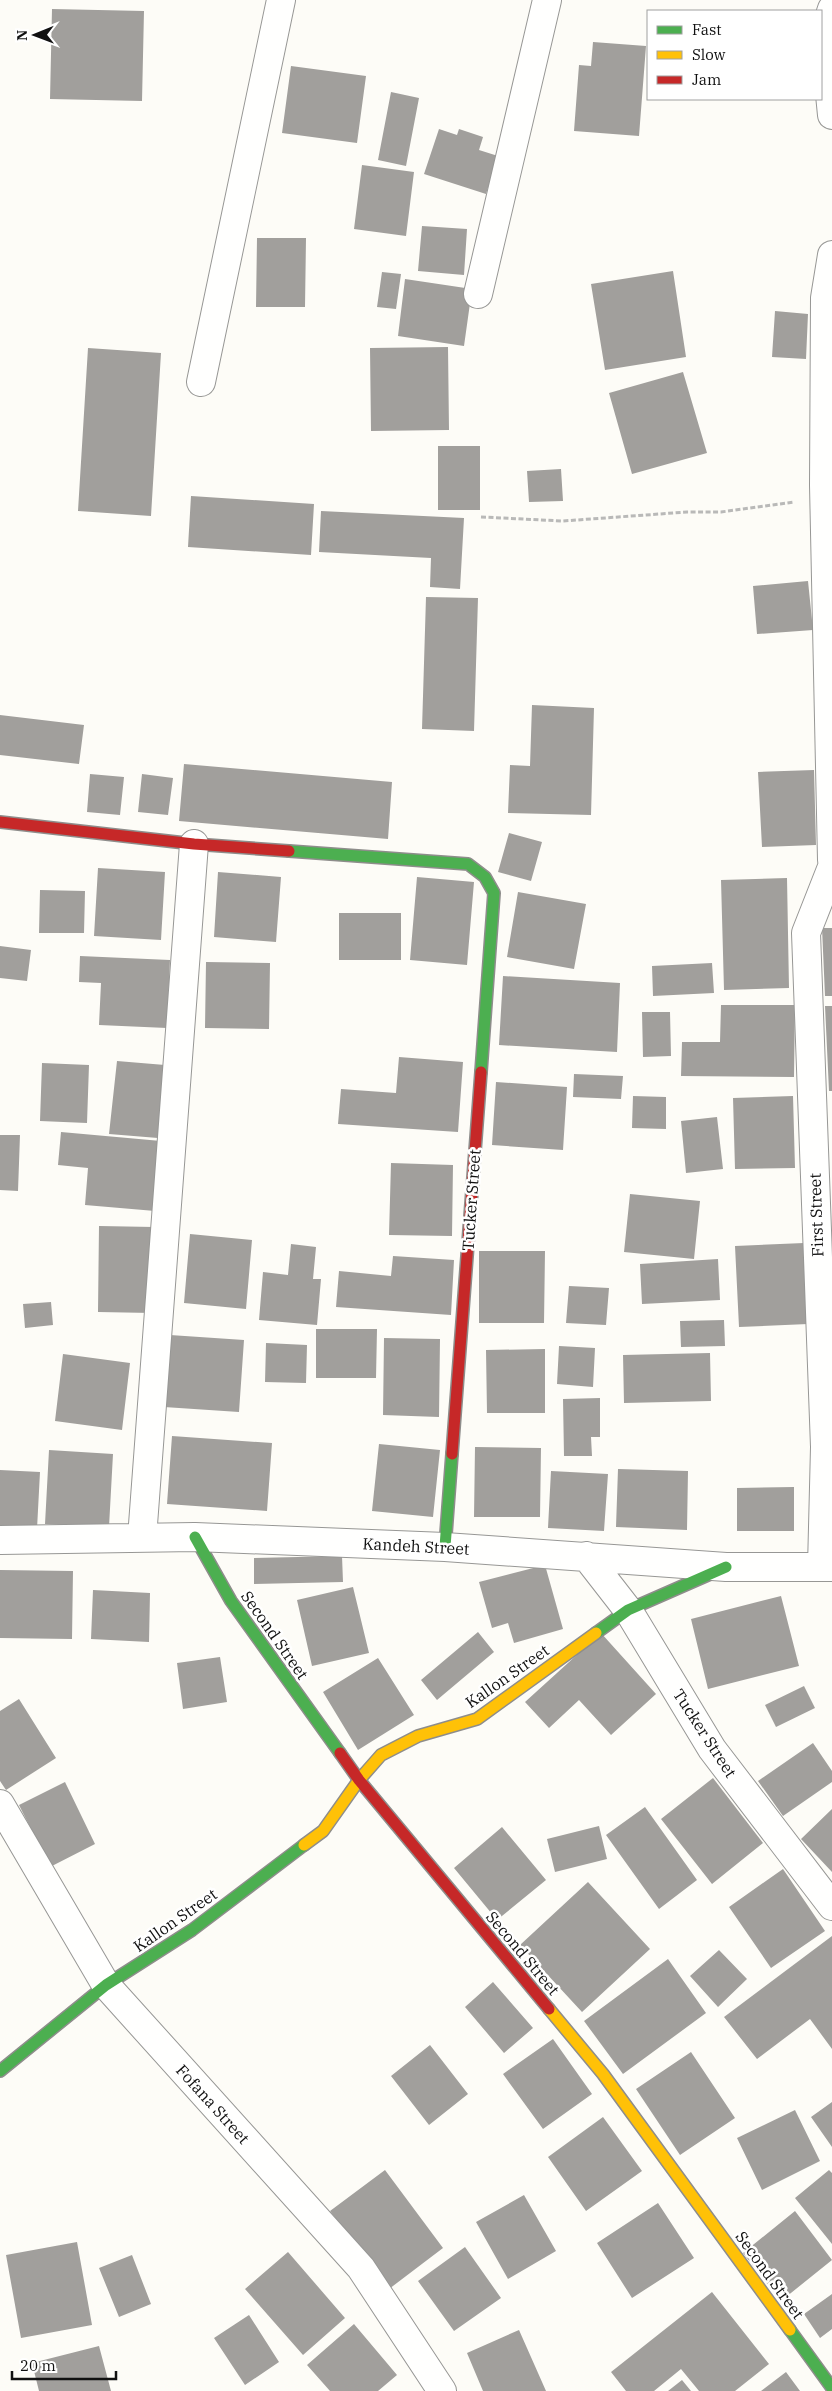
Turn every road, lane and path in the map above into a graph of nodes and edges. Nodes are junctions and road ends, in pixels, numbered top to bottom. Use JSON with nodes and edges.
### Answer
{"nodes":[{"id":1,"x":281,"y":0,"type":"edge"},
{"id":2,"x":547,"y":0,"type":"edge"},
{"id":3,"x":832,"y":9,"type":"edge"},
{"id":4,"x":832,"y":115,"type":"edge"},
{"id":5,"x":832,"y":255,"type":"edge"},
{"id":6,"x":478,"y":294,"type":"dead end"},
{"id":7,"x":201,"y":382,"type":"dead end"},
{"id":8,"x":827,"y":489,"type":"edge"},
{"id":9,"x":481,"y":517,"type":"dead end"},
{"id":10,"x":0,"y":822,"type":"edge"},
{"id":11,"x":194,"y":844,"type":"junction"},
{"id":12,"x":832,"y":860,"type":"edge"},
{"id":13,"x":832,"y":867,"type":"edge"},
{"id":14,"x":195,"y":1537,"type":"junction"},
{"id":15,"x":142,"y":1538,"type":"junction"},
{"id":16,"x":0,"y":1540,"type":"edge"},
{"id":17,"x":445,"y":1547,"type":"junction"},
{"id":18,"x":586,"y":1556,"type":"junction"},
{"id":19,"x":726,"y":1567,"type":"junction"},
{"id":20,"x":827,"y":1567,"type":"edge"},
{"id":21,"x":628,"y":1610,"type":"junction"},
{"id":22,"x":359,"y":1780,"type":"junction"},
{"id":23,"x":0,"y":1804,"type":"edge"},
{"id":24,"x":832,"y":1906,"type":"edge"},
{"id":25,"x":106,"y":1985,"type":"junction"},
{"id":26,"x":0,"y":2071,"type":"edge"},
{"id":27,"x":832,"y":2388,"type":"edge"},
{"id":28,"x":442,"y":2391,"type":"edge"}],
"edges":[{"from":1,"to":7,"type":"street"},
{"from":2,"to":6,"type":"street"},
{"from":3,"to":4,"type":"street"},
{"from":5,"to":8,"type":"street"},
{"from":8,"to":9,"type":"path"},
{"from":8,"to":12,"type":"street"},
{"from":10,"to":11,"type":"street"},
{"from":11,"to":15,"type":"street"},
{"from":11,"to":17,"type":"street","name":"Tucker Street"},
{"from":13,"to":20,"type":"street","name":"First Street"},
{"from":14,"to":15,"type":"street","name":"Kandeh Street"},
{"from":14,"to":17,"type":"street","name":"Kandeh Street"},
{"from":14,"to":22,"type":"street","name":"Second Street"},
{"from":15,"to":16,"type":"street","name":"Kandeh Street"},
{"from":17,"to":18,"type":"street","name":"Kandeh Street"},
{"from":18,"to":19,"type":"street","name":"Kandeh Street"},
{"from":18,"to":21,"type":"street","name":"Tucker Street"},
{"from":19,"to":20,"type":"street","name":"Kandeh Street"},
{"from":19,"to":21,"type":"street","name":"Kallon Street"},
{"from":21,"to":22,"type":"street","name":"Kallon Street"},
{"from":21,"to":24,"type":"street","name":"Tucker Street"},
{"from":22,"to":25,"type":"street","name":"Kallon Street"},
{"from":22,"to":27,"type":"street","name":"Second Street"},
{"from":23,"to":25,"type":"street","name":"Fofana Street"},
{"from":25,"to":26,"type":"street","name":"Kallon Street"},
{"from":25,"to":28,"type":"street","name":"Fofana Street"}]}
